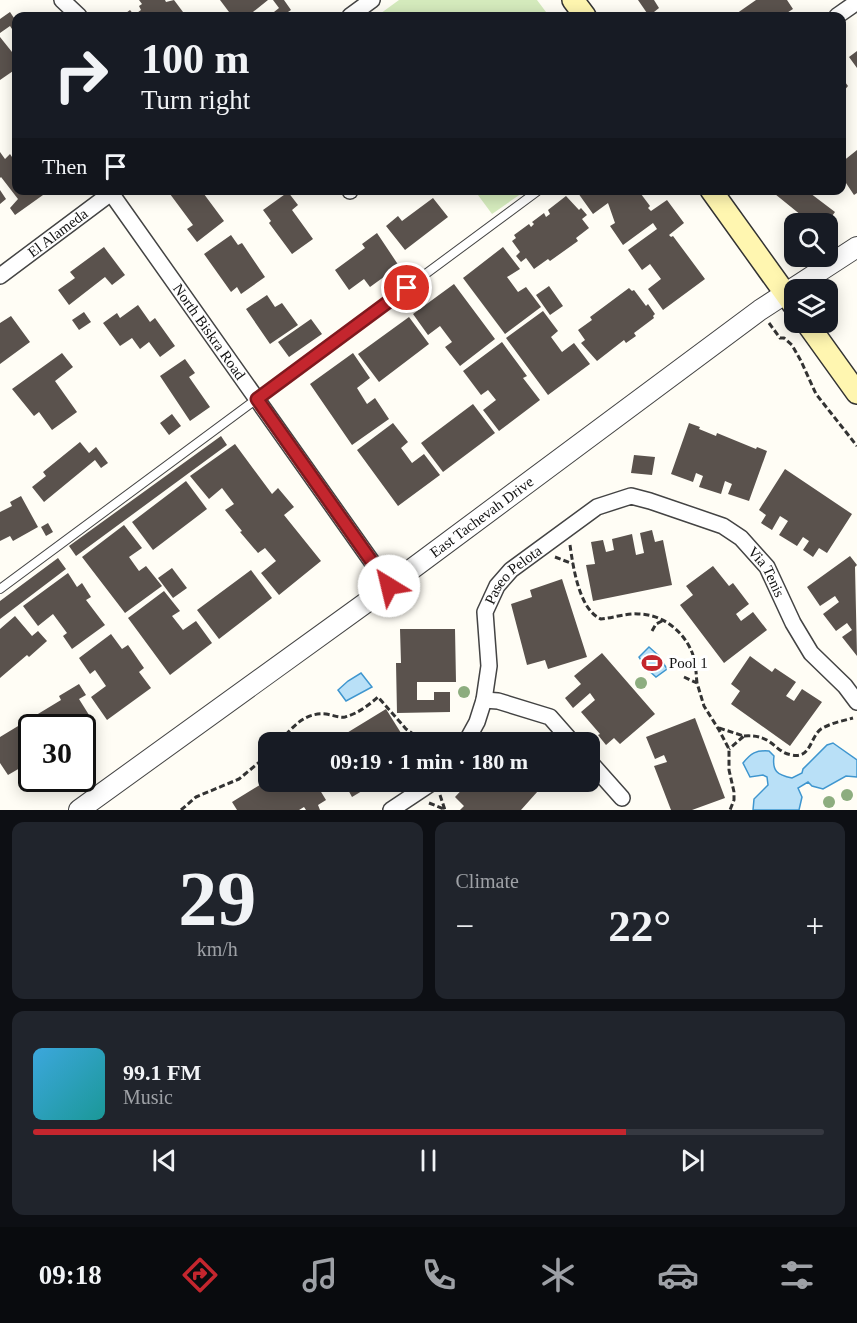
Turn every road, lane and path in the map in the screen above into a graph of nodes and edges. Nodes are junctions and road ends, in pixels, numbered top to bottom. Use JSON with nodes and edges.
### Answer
{"nodes":[{"id":1,"x":62,"y":0,"type":"edge"},
{"id":2,"x":372,"y":0,"type":"edge"},
{"id":3,"x":857,"y":2,"type":"edge"},
{"id":4,"x":75,"y":12,"type":"edge"},
{"id":5,"x":356,"y":12,"type":"edge"},
{"id":6,"x":843,"y":12,"type":"edge"},
{"id":7,"x":109,"y":195,"type":"edge"},
{"id":8,"x":115,"y":195,"type":"edge"},
{"id":9,"x":532,"y":195,"type":"edge"},
{"id":10,"x":715,"y":195,"type":"edge"},
{"id":11,"x":857,"y":247,"type":"edge"},
{"id":12,"x":3,"y":268,"type":"edge"},
{"id":13,"x":817,"y":279,"type":"edge"},
{"id":14,"x":784,"y":292,"type":"edge"},
{"id":15,"x":784,"y":302,"type":"edge"},
{"id":16,"x":760,"y":310,"type":"junction"},
{"id":17,"x":814,"y":333,"type":"edge"},
{"id":18,"x":857,"y":393,"type":"edge"},
{"id":19,"x":257,"y":399,"type":"junction"},
{"id":20,"x":857,"y":446,"type":"edge"},
{"id":21,"x":631,"y":496,"type":"joint"},
{"id":22,"x":570,"y":543,"type":"dead end"},
{"id":23,"x":552,"y":556,"type":"dead end"},
{"id":24,"x":573,"y":564,"type":"junction"},
{"id":25,"x":389,"y":586,"type":"junction"},
{"id":26,"x":0,"y":589,"type":"edge"},
{"id":27,"x":652,"y":616,"type":"junction"},
{"id":28,"x":664,"y":621,"type":"junction"},
{"id":29,"x":684,"y":677,"type":"dead end"},
{"id":30,"x":697,"y":683,"type":"junction"},
{"id":31,"x":484,"y":700,"type":"junction"},
{"id":32,"x":857,"y":702,"type":"edge"},
{"id":33,"x":853,"y":718,"type":"dead end"},
{"id":34,"x":717,"y":727,"type":"junction"},
{"id":35,"x":288,"y":732,"type":"edge"},
{"id":36,"x":410,"y":732,"type":"edge"},
{"id":37,"x":472,"y":732,"type":"edge"},
{"id":38,"x":563,"y":732,"type":"edge"},
{"id":39,"x":744,"y":736,"type":"junction"},
{"id":40,"x":729,"y":749,"type":"junction"},
{"id":41,"x":258,"y":763,"type":"edge"},
{"id":42,"x":600,"y":773,"type":"edge"},
{"id":43,"x":425,"y":792,"type":"edge"},
{"id":44,"x":438,"y":792,"type":"edge"},
{"id":45,"x":622,"y":798,"type":"dead end"},
{"id":46,"x":425,"y":801,"type":"dead end"},
{"id":47,"x":444,"y":809,"type":"edge"},
{"id":48,"x":79,"y":810,"type":"edge"},
{"id":49,"x":181,"y":810,"type":"edge"},
{"id":50,"x":391,"y":810,"type":"edge"},
{"id":51,"x":730,"y":810,"type":"edge"}],
"edges":[{"from":1,"to":4,"type":"street"},
{"from":2,"to":5,"type":"street"},
{"from":3,"to":6,"type":"street"},
{"from":7,"to":12,"type":"street","name":"El Alameda"},
{"from":8,"to":19,"type":"street","name":"North Biskra Road"},
{"from":9,"to":19,"type":"lane"},
{"from":10,"to":14,"type":"main road"},
{"from":11,"to":13,"type":"street","name":"East Tachevah Drive"},
{"from":15,"to":16,"type":"street","name":"East Tachevah Drive"},
{"from":16,"to":20,"type":"path"},
{"from":16,"to":25,"type":"street","name":"East Tachevah Drive"},
{"from":17,"to":18,"type":"main road"},
{"from":19,"to":25,"type":"street","name":"North Biskra Road"},
{"from":19,"to":26,"type":"lane"},
{"from":21,"to":31,"type":"street","name":"Paseo Pelota"},
{"from":21,"to":32,"type":"street","name":"Via Tenis"},
{"from":22,"to":24,"type":"path"},
{"from":23,"to":24,"type":"path"},
{"from":24,"to":27,"type":"path"},
{"from":25,"to":48,"type":"street","name":"East Tachevah Drive"},
{"from":27,"to":28,"type":"path"},
{"from":27,"to":28,"type":"path"},
{"from":28,"to":30,"type":"path"},
{"from":29,"to":30,"type":"path"},
{"from":30,"to":34,"type":"path"},
{"from":31,"to":37,"type":"street","name":"Paseo Pelota"},
{"from":31,"to":38,"type":"street"},
{"from":33,"to":39,"type":"path"},
{"from":34,"to":39,"type":"path"},
{"from":34,"to":40,"type":"path"},
{"from":35,"to":36,"type":"path"},
{"from":39,"to":40,"type":"path"},
{"from":40,"to":51,"type":"path"},
{"from":41,"to":49,"type":"path"},
{"from":42,"to":45,"type":"street"},
{"from":43,"to":50,"type":"street"},
{"from":44,"to":47,"type":"path"},
{"from":46,"to":47,"type":"path"}]}
